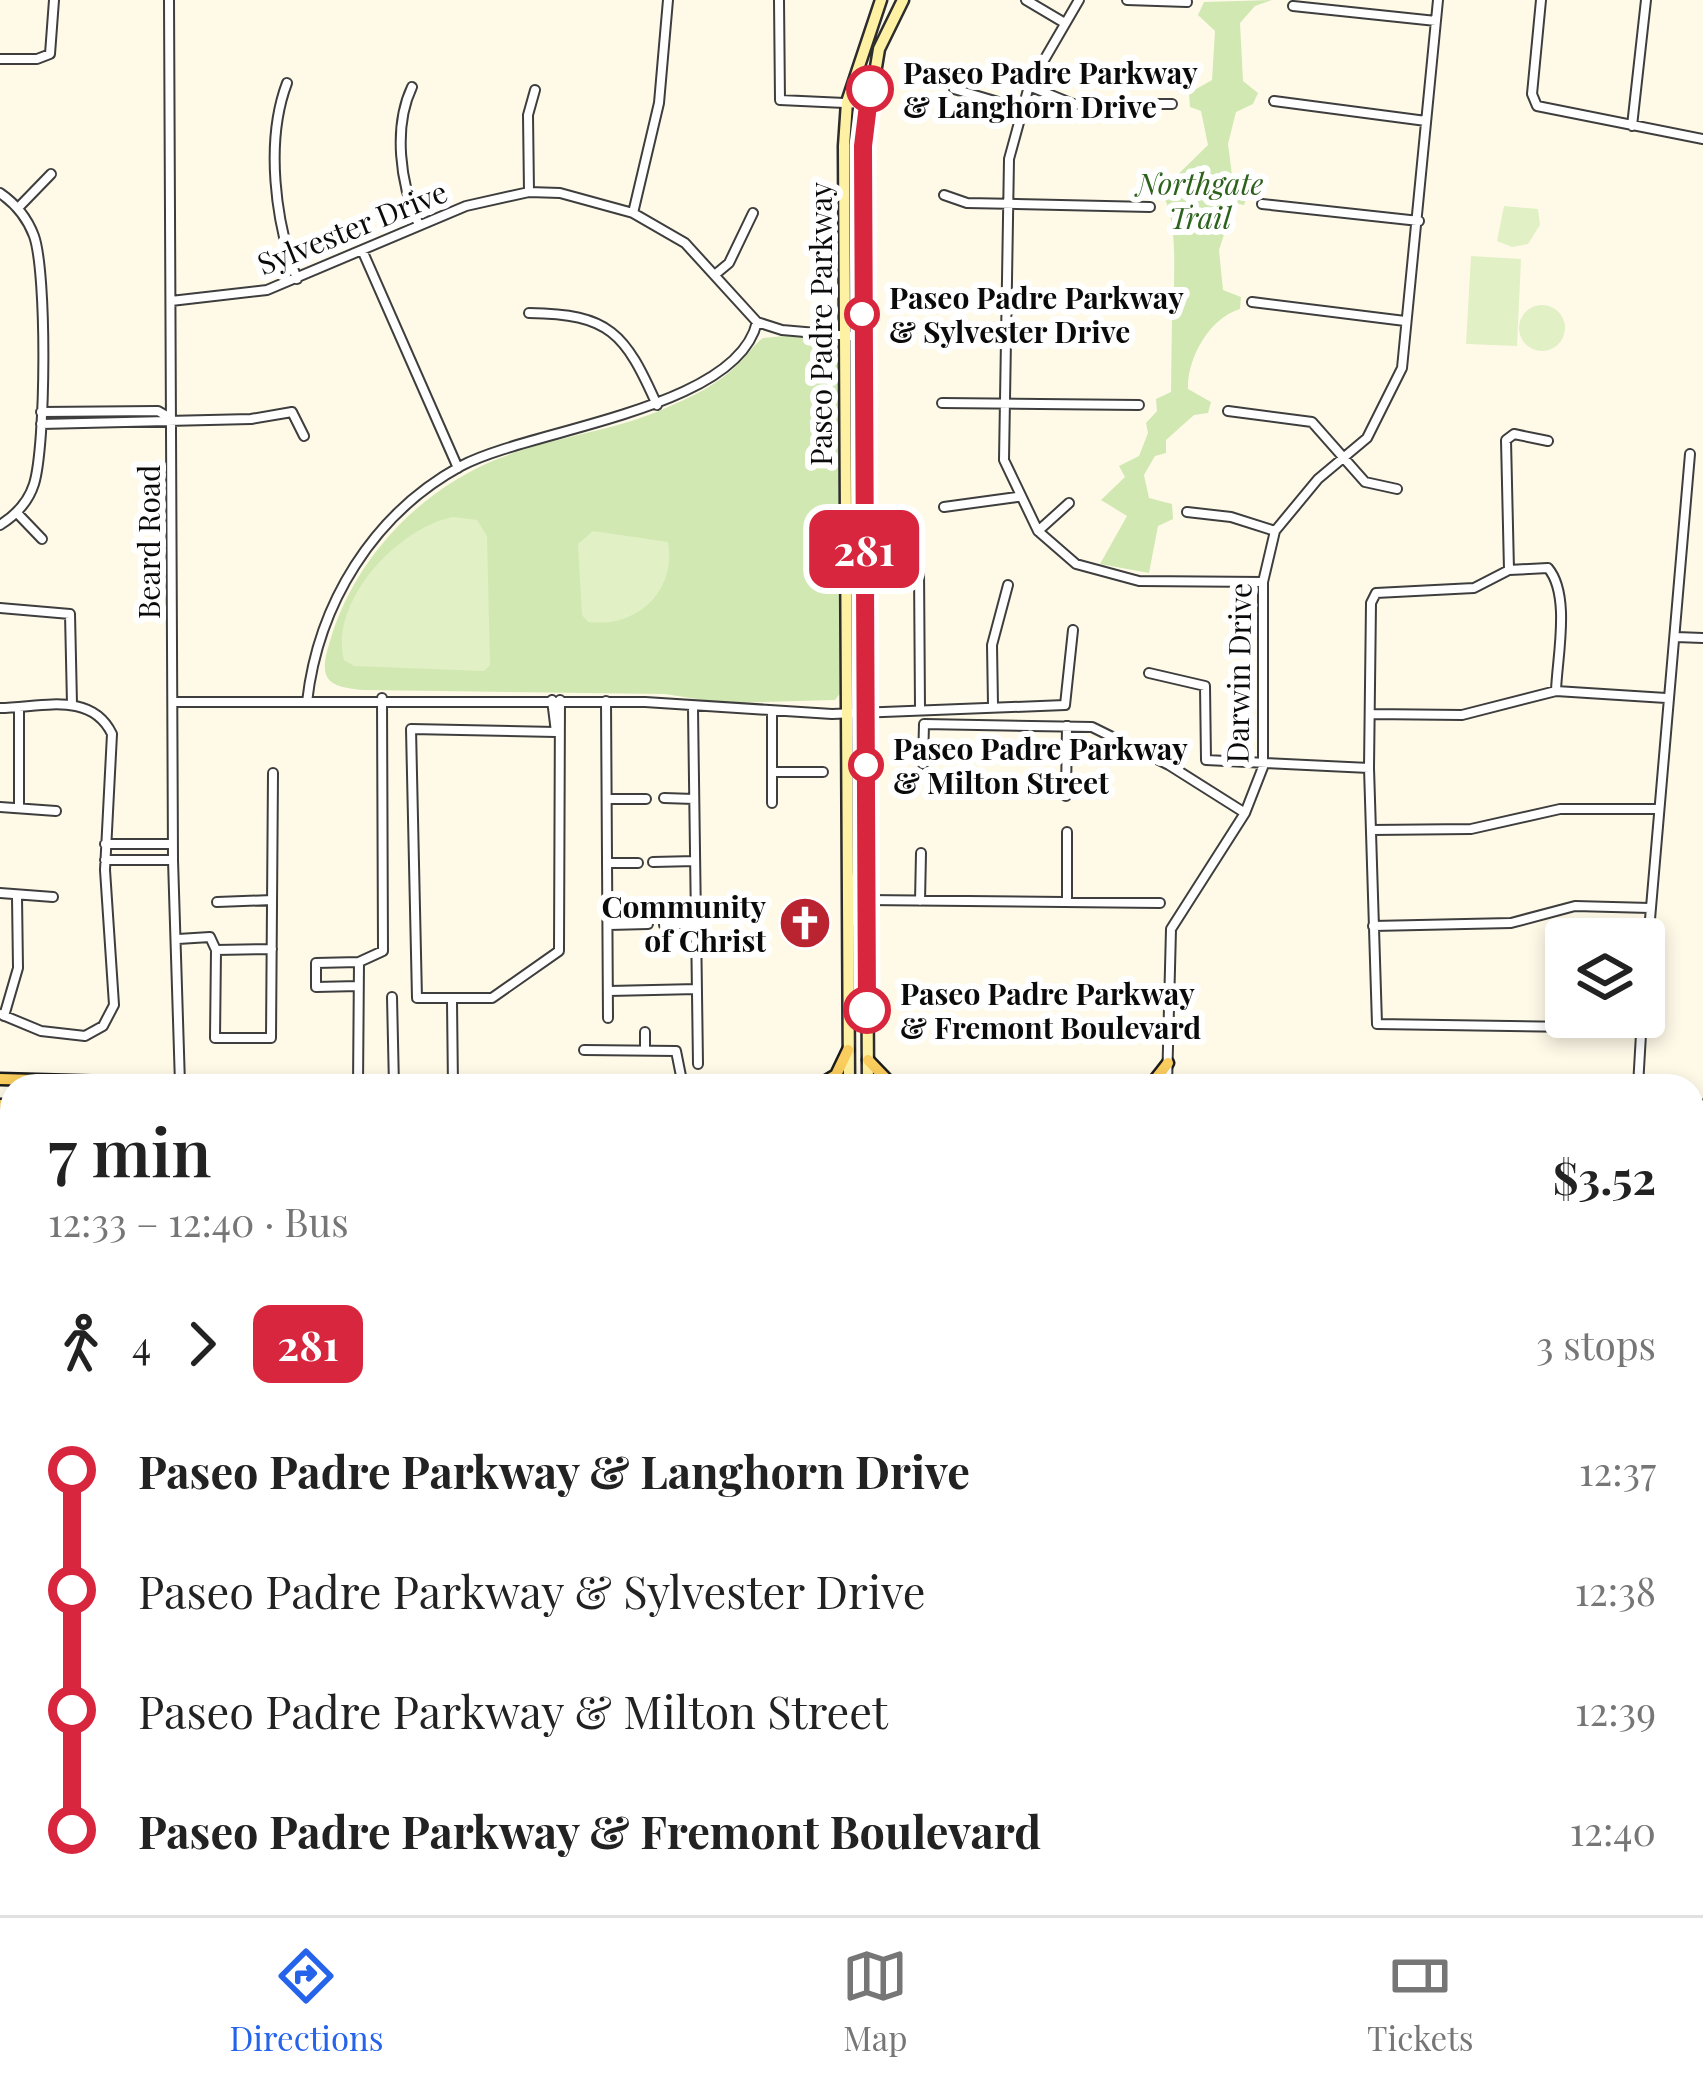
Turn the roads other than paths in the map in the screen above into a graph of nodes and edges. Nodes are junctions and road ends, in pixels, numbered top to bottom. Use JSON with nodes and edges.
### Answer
{"nodes":[{"id":1,"x":53,"y":0,"type":"edge"},
{"id":2,"x":170,"y":0,"type":"edge"},
{"id":3,"x":668,"y":0,"type":"edge"},
{"id":4,"x":778,"y":0,"type":"edge"},
{"id":5,"x":881,"y":0,"type":"edge"},
{"id":6,"x":903,"y":0,"type":"edge"},
{"id":7,"x":1026,"y":0,"type":"edge"},
{"id":8,"x":1079,"y":0,"type":"edge"},
{"id":9,"x":1127,"y":0,"type":"edge"},
{"id":10,"x":1438,"y":0,"type":"edge"},
{"id":11,"x":1541,"y":0,"type":"edge"},
{"id":12,"x":1646,"y":0,"type":"edge"},
{"id":13,"x":1186,"y":2,"type":"edge"},
{"id":14,"x":1293,"y":6,"type":"dead end"},
{"id":15,"x":1436,"y":21,"type":"junction"},
{"id":16,"x":1063,"y":22,"type":"junction"},
{"id":17,"x":0,"y":59,"type":"edge"},
{"id":18,"x":287,"y":82,"type":"dead end"},
{"id":19,"x":1029,"y":86,"type":"junction"},
{"id":20,"x":412,"y":87,"type":"dead end"},
{"id":21,"x":954,"y":88,"type":"dead end"},
{"id":22,"x":536,"y":90,"type":"dead end"},
{"id":23,"x":1274,"y":101,"type":"dead end"},
{"id":24,"x":848,"y":102,"type":"junction"},
{"id":25,"x":866,"y":104,"type":"junction"},
{"id":26,"x":1172,"y":104,"type":"dead end"},
{"id":27,"x":1022,"y":109,"type":"junction"},
{"id":28,"x":1426,"y":121,"type":"junction"},
{"id":29,"x":1632,"y":126,"type":"junction"},
{"id":30,"x":1703,"y":139,"type":"edge"},
{"id":31,"x":51,"y":174,"type":"dead end"},
{"id":32,"x":529,"y":192,"type":"junction"},
{"id":33,"x":0,"y":193,"type":"edge"},
{"id":34,"x":944,"y":195,"type":"dead end"},
{"id":35,"x":1008,"y":204,"type":"junction"},
{"id":36,"x":1262,"y":204,"type":"dead end"},
{"id":37,"x":1150,"y":207,"type":"dead end"},
{"id":38,"x":18,"y":208,"type":"junction"},
{"id":39,"x":633,"y":213,"type":"junction"},
{"id":40,"x":753,"y":213,"type":"dead end"},
{"id":41,"x":1418,"y":221,"type":"junction"},
{"id":42,"x":418,"y":223,"type":"junction"},
{"id":43,"x":362,"y":250,"type":"junction"},
{"id":44,"x":717,"y":273,"type":"junction"},
{"id":45,"x":297,"y":279,"type":"junction"},
{"id":46,"x":171,"y":301,"type":"junction"},
{"id":47,"x":1252,"y":302,"type":"dead end"},
{"id":48,"x":946,"y":304,"type":"dead end"},
{"id":49,"x":1005,"y":304,"type":"junction"},
{"id":50,"x":1147,"y":304,"type":"dead end"},
{"id":51,"x":529,"y":313,"type":"dead end"},
{"id":52,"x":1406,"y":321,"type":"junction"},
{"id":53,"x":757,"y":322,"type":"junction"},
{"id":54,"x":842,"y":337,"type":"junction"},
{"id":55,"x":862,"y":337,"type":"junction"},
{"id":56,"x":943,"y":403,"type":"dead end"},
{"id":57,"x":657,"y":405,"type":"junction"},
{"id":58,"x":1004,"y":405,"type":"junction"},
{"id":59,"x":1139,"y":405,"type":"dead end"},
{"id":60,"x":1228,"y":411,"type":"dead end"},
{"id":61,"x":41,"y":412,"type":"junction"},
{"id":62,"x":171,"y":419,"type":"junction"},
{"id":63,"x":41,"y":424,"type":"junction"},
{"id":64,"x":304,"y":436,"type":"dead end"},
{"id":65,"x":1548,"y":441,"type":"dead end"},
{"id":66,"x":1690,"y":454,"type":"dead end"},
{"id":67,"x":1342,"y":460,"type":"junction"},
{"id":68,"x":458,"y":468,"type":"junction"},
{"id":69,"x":1397,"y":490,"type":"dead end"},
{"id":70,"x":1017,"y":497,"type":"junction"},
{"id":71,"x":1069,"y":503,"type":"dead end"},
{"id":72,"x":944,"y":507,"type":"dead end"},
{"id":73,"x":1187,"y":512,"type":"dead end"},
{"id":74,"x":18,"y":514,"type":"junction"},
{"id":75,"x":0,"y":526,"type":"edge"},
{"id":76,"x":1275,"y":530,"type":"junction"},
{"id":77,"x":1037,"y":531,"type":"junction"},
{"id":78,"x":42,"y":539,"type":"dead end"},
{"id":79,"x":919,"y":569,"type":"dead end"},
{"id":80,"x":1509,"y":570,"type":"junction"},
{"id":81,"x":1263,"y":582,"type":"junction"},
{"id":82,"x":1008,"y":585,"type":"dead end"},
{"id":83,"x":0,"y":608,"type":"edge"},
{"id":84,"x":1073,"y":630,"type":"dead end"},
{"id":85,"x":1676,"y":637,"type":"junction"},
{"id":86,"x":1703,"y":638,"type":"edge"},
{"id":87,"x":1149,"y":673,"type":"dead end"},
{"id":88,"x":1556,"y":692,"type":"junction"},
{"id":89,"x":382,"y":698,"type":"junction"},
{"id":90,"x":1666,"y":698,"type":"junction"},
{"id":91,"x":556,"y":700,"type":"junction"},
{"id":92,"x":606,"y":701,"type":"junction"},
{"id":93,"x":172,"y":702,"type":"junction"},
{"id":94,"x":307,"y":702,"type":"junction"},
{"id":95,"x":72,"y":704,"type":"junction"},
{"id":96,"x":993,"y":705,"type":"junction"},
{"id":97,"x":0,"y":708,"type":"edge"},
{"id":98,"x":19,"y":708,"type":"junction"},
{"id":99,"x":693,"y":709,"type":"junction"},
{"id":100,"x":920,"y":709,"type":"junction"},
{"id":101,"x":772,"y":713,"type":"junction"},
{"id":102,"x":847,"y":714,"type":"junction"},
{"id":103,"x":866,"y":714,"type":"junction"},
{"id":104,"x":1371,"y":715,"type":"junction"},
{"id":105,"x":1067,"y":726,"type":"junction"},
{"id":106,"x":556,"y":732,"type":"junction"},
{"id":107,"x":923,"y":764,"type":"dead end"},
{"id":108,"x":1263,"y":767,"type":"junction"},
{"id":109,"x":1369,"y":768,"type":"junction"},
{"id":110,"x":772,"y":772,"type":"junction"},
{"id":111,"x":823,"y":772,"type":"dead end"},
{"id":112,"x":272,"y":773,"type":"dead end"},
{"id":113,"x":1066,"y":796,"type":"dead end"},
{"id":114,"x":664,"y":798,"type":"dead end"},
{"id":115,"x":610,"y":799,"type":"junction"},
{"id":116,"x":694,"y":799,"type":"junction"},
{"id":117,"x":646,"y":800,"type":"dead end"},
{"id":118,"x":772,"y":803,"type":"dead end"},
{"id":119,"x":0,"y":807,"type":"edge"},
{"id":120,"x":19,"y":808,"type":"junction"},
{"id":121,"x":1657,"y":809,"type":"junction"},
{"id":122,"x":56,"y":812,"type":"dead end"},
{"id":123,"x":1245,"y":812,"type":"junction"},
{"id":124,"x":1371,"y":830,"type":"junction"},
{"id":125,"x":1067,"y":832,"type":"dead end"},
{"id":126,"x":105,"y":844,"type":"junction"},
{"id":127,"x":173,"y":844,"type":"junction"},
{"id":128,"x":922,"y":854,"type":"dead end"},
{"id":129,"x":846,"y":858,"type":"junction"},
{"id":130,"x":105,"y":860,"type":"junction"},
{"id":131,"x":173,"y":860,"type":"junction"},
{"id":132,"x":695,"y":861,"type":"junction"},
{"id":133,"x":653,"y":862,"type":"dead end"},
{"id":134,"x":609,"y":863,"type":"junction"},
{"id":135,"x":638,"y":863,"type":"dead end"},
{"id":136,"x":0,"y":892,"type":"edge"},
{"id":137,"x":17,"y":897,"type":"junction"},
{"id":138,"x":53,"y":897,"type":"dead end"},
{"id":139,"x":272,"y":900,"type":"junction"},
{"id":140,"x":866,"y":900,"type":"junction"},
{"id":141,"x":920,"y":901,"type":"junction"},
{"id":142,"x":1066,"y":901,"type":"junction"},
{"id":143,"x":217,"y":902,"type":"dead end"},
{"id":144,"x":1160,"y":903,"type":"dead end"},
{"id":145,"x":1650,"y":908,"type":"junction"},
{"id":146,"x":1649,"y":918,"type":"edge"},
{"id":147,"x":696,"y":923,"type":"junction"},
{"id":148,"x":648,"y":924,"type":"dead end"},
{"id":149,"x":609,"y":925,"type":"junction"},
{"id":150,"x":664,"y":925,"type":"dead end"},
{"id":151,"x":1373,"y":926,"type":"junction"},
{"id":152,"x":867,"y":927,"type":"junction"},
{"id":153,"x":178,"y":939,"type":"junction"},
{"id":154,"x":272,"y":949,"type":"junction"},
{"id":155,"x":216,"y":950,"type":"junction"},
{"id":156,"x":359,"y":962,"type":"junction"},
{"id":157,"x":358,"y":986,"type":"junction"},
{"id":158,"x":697,"y":989,"type":"junction"},
{"id":159,"x":608,"y":991,"type":"junction"},
{"id":160,"x":392,"y":997,"type":"dead end"},
{"id":161,"x":452,"y":1002,"type":"junction"},
{"id":162,"x":2,"y":1015,"type":"edge"},
{"id":163,"x":608,"y":1018,"type":"dead end"},
{"id":164,"x":1545,"y":1023,"type":"edge"},
{"id":165,"x":644,"y":1032,"type":"dead end"},
{"id":166,"x":1640,"y":1038,"type":"edge"},
{"id":167,"x":584,"y":1049,"type":"dead end"},
{"id":168,"x":645,"y":1050,"type":"junction"},
{"id":169,"x":848,"y":1050,"type":"junction"},
{"id":170,"x":868,"y":1060,"type":"junction"},
{"id":171,"x":1168,"y":1063,"type":"junction"},
{"id":172,"x":698,"y":1064,"type":"dead end"},
{"id":173,"x":180,"y":1074,"type":"edge"},
{"id":174,"x":358,"y":1074,"type":"edge"},
{"id":175,"x":394,"y":1074,"type":"edge"},
{"id":176,"x":453,"y":1074,"type":"edge"},
{"id":177,"x":682,"y":1074,"type":"edge"},
{"id":178,"x":836,"y":1074,"type":"edge"},
{"id":179,"x":849,"y":1074,"type":"edge"},
{"id":180,"x":868,"y":1074,"type":"edge"},
{"id":181,"x":881,"y":1074,"type":"edge"},
{"id":182,"x":1159,"y":1074,"type":"edge"},
{"id":183,"x":1168,"y":1074,"type":"edge"},
{"id":184,"x":1639,"y":1074,"type":"edge"}],
"edges":[{"from":1,"to":17,"type":"street"},
{"from":2,"to":46,"type":"street","name":"Beard Road"},
{"from":3,"to":39,"type":"street"},
{"from":4,"to":24,"type":"street"},
{"from":5,"to":24,"type":"main road","name":"Paseo Padre Parkway"},
{"from":6,"to":25,"type":"main road","name":"Paseo Padre Parkway"},
{"from":7,"to":16,"type":"street"},
{"from":8,"to":16,"type":"street"},
{"from":9,"to":13,"type":"street"},
{"from":10,"to":15,"type":"street","name":"Darwin Drive"},
{"from":11,"to":29,"type":"street"},
{"from":12,"to":29,"type":"street"},
{"from":14,"to":15,"type":"street"},
{"from":15,"to":28,"type":"street","name":"Darwin Drive"},
{"from":16,"to":19,"type":"street"},
{"from":18,"to":45,"type":"street"},
{"from":19,"to":26,"type":"street"},
{"from":19,"to":27,"type":"street"},
{"from":20,"to":42,"type":"street"},
{"from":21,"to":27,"type":"street"},
{"from":22,"to":32,"type":"street"},
{"from":23,"to":28,"type":"street"},
{"from":24,"to":25,"type":"street"},
{"from":24,"to":54,"type":"main road","name":"Paseo Padre Parkway"},
{"from":25,"to":55,"type":"main road","name":"Paseo Padre Parkway"},
{"from":27,"to":35,"type":"street"},
{"from":28,"to":41,"type":"street","name":"Darwin Drive"},
{"from":29,"to":30,"type":"street"},
{"from":31,"to":38,"type":"street"},
{"from":32,"to":39,"type":"street","name":"Sylvester Drive"},
{"from":32,"to":42,"type":"street","name":"Sylvester Drive"},
{"from":33,"to":38,"type":"street"},
{"from":34,"to":35,"type":"street"},
{"from":35,"to":37,"type":"street"},
{"from":35,"to":49,"type":"street"},
{"from":36,"to":41,"type":"street"},
{"from":38,"to":61,"type":"street"},
{"from":39,"to":44,"type":"street","name":"Sylvester Drive"},
{"from":40,"to":44,"type":"street"},
{"from":41,"to":52,"type":"street","name":"Darwin Drive"},
{"from":42,"to":43,"type":"street","name":"Sylvester Drive"},
{"from":43,"to":45,"type":"street","name":"Sylvester Drive"},
{"from":43,"to":68,"type":"street"},
{"from":44,"to":53,"type":"street","name":"Sylvester Drive"},
{"from":45,"to":46,"type":"street","name":"Sylvester Drive"},
{"from":46,"to":62,"type":"street","name":"Beard Road"},
{"from":47,"to":52,"type":"street"},
{"from":48,"to":49,"type":"street"},
{"from":49,"to":50,"type":"street"},
{"from":49,"to":58,"type":"street"},
{"from":51,"to":57,"type":"street"},
{"from":52,"to":67,"type":"street","name":"Darwin Drive"},
{"from":53,"to":54,"type":"street"},
{"from":53,"to":57,"type":"street"},
{"from":54,"to":55,"type":"street"},
{"from":54,"to":102,"type":"main road","name":"Paseo Padre Parkway"},
{"from":55,"to":103,"type":"main road","name":"Paseo Padre Parkway"},
{"from":56,"to":58,"type":"street"},
{"from":57,"to":68,"type":"street"},
{"from":58,"to":59,"type":"street"},
{"from":58,"to":70,"type":"street"},
{"from":60,"to":67,"type":"street"},
{"from":61,"to":62,"type":"street"},
{"from":61,"to":63,"type":"street"},
{"from":62,"to":63,"type":"street"},
{"from":62,"to":64,"type":"street"},
{"from":62,"to":93,"type":"street","name":"Beard Road"},
{"from":63,"to":74,"type":"street"},
{"from":65,"to":80,"type":"street"},
{"from":66,"to":85,"type":"street"},
{"from":67,"to":69,"type":"street"},
{"from":67,"to":76,"type":"street","name":"Darwin Drive"},
{"from":68,"to":94,"type":"street"},
{"from":70,"to":72,"type":"street"},
{"from":70,"to":77,"type":"street"},
{"from":71,"to":77,"type":"street"},
{"from":73,"to":76,"type":"street"},
{"from":74,"to":75,"type":"street"},
{"from":74,"to":78,"type":"street"},
{"from":76,"to":81,"type":"street","name":"Darwin Drive"},
{"from":77,"to":81,"type":"street"},
{"from":79,"to":100,"type":"street"},
{"from":80,"to":88,"type":"street"},
{"from":80,"to":104,"type":"street"},
{"from":81,"to":108,"type":"street","name":"Darwin Drive"},
{"from":82,"to":96,"type":"street"},
{"from":83,"to":95,"type":"street"},
{"from":84,"to":96,"type":"street"},
{"from":85,"to":86,"type":"street"},
{"from":85,"to":90,"type":"street"},
{"from":87,"to":108,"type":"street"},
{"from":88,"to":90,"type":"street"},
{"from":88,"to":104,"type":"street"},
{"from":89,"to":91,"type":"street"},
{"from":89,"to":94,"type":"street"},
{"from":89,"to":156,"type":"street"},
{"from":90,"to":121,"type":"street"},
{"from":91,"to":92,"type":"street"},
{"from":91,"to":106,"type":"street"},
{"from":92,"to":99,"type":"street"},
{"from":92,"to":115,"type":"street"},
{"from":93,"to":94,"type":"street"},
{"from":93,"to":127,"type":"street","name":"Beard Road"},
{"from":95,"to":98,"type":"street"},
{"from":95,"to":126,"type":"street"},
{"from":96,"to":100,"type":"street"},
{"from":97,"to":98,"type":"street"},
{"from":98,"to":120,"type":"street"},
{"from":99,"to":101,"type":"street"},
{"from":99,"to":116,"type":"street"},
{"from":100,"to":103,"type":"street"},
{"from":101,"to":102,"type":"street"},
{"from":101,"to":110,"type":"street"},
{"from":102,"to":103,"type":"street"},
{"from":102,"to":129,"type":"main road","name":"Paseo Padre Parkway"},
{"from":103,"to":140,"type":"main road","name":"Paseo Padre Parkway"},
{"from":104,"to":109,"type":"street"},
{"from":105,"to":107,"type":"street"},
{"from":105,"to":113,"type":"street"},
{"from":105,"to":123,"type":"street"},
{"from":106,"to":161,"type":"street"},
{"from":106,"to":161,"type":"street"},
{"from":108,"to":109,"type":"street"},
{"from":108,"to":123,"type":"street","name":"Darwin Drive"},
{"from":109,"to":124,"type":"street"},
{"from":110,"to":111,"type":"street"},
{"from":110,"to":118,"type":"street"},
{"from":112,"to":139,"type":"street"},
{"from":114,"to":116,"type":"street"},
{"from":115,"to":117,"type":"street"},
{"from":115,"to":134,"type":"street"},
{"from":116,"to":132,"type":"street"},
{"from":119,"to":120,"type":"street"},
{"from":120,"to":122,"type":"street"},
{"from":121,"to":124,"type":"street"},
{"from":121,"to":145,"type":"street"},
{"from":123,"to":171,"type":"street","name":"Darwin Drive"},
{"from":124,"to":151,"type":"street"},
{"from":125,"to":142,"type":"street"},
{"from":126,"to":127,"type":"street"},
{"from":126,"to":130,"type":"street"},
{"from":127,"to":131,"type":"street","name":"Beard Road"},
{"from":128,"to":141,"type":"street"},
{"from":129,"to":152,"type":"main road"},
{"from":129,"to":169,"type":"main road","name":"Paseo Padre Parkway"},
{"from":130,"to":131,"type":"street"},
{"from":130,"to":162,"type":"street"},
{"from":131,"to":153,"type":"street","name":"Beard Road"},
{"from":132,"to":133,"type":"street"},
{"from":132,"to":147,"type":"street"},
{"from":134,"to":135,"type":"street"},
{"from":134,"to":149,"type":"street"},
{"from":136,"to":137,"type":"street"},
{"from":137,"to":138,"type":"street"},
{"from":137,"to":162,"type":"street"},
{"from":139,"to":143,"type":"street"},
{"from":139,"to":154,"type":"street"},
{"from":140,"to":141,"type":"street"},
{"from":140,"to":152,"type":"main road","name":"Paseo Padre Parkway"},
{"from":141,"to":142,"type":"street"},
{"from":142,"to":144,"type":"street"},
{"from":145,"to":146,"type":"street"},
{"from":145,"to":151,"type":"street"},
{"from":147,"to":150,"type":"street"},
{"from":147,"to":158,"type":"street"},
{"from":148,"to":149,"type":"street"},
{"from":149,"to":159,"type":"street"},
{"from":151,"to":164,"type":"street"},
{"from":152,"to":170,"type":"main road","name":"Paseo Padre Parkway"},
{"from":153,"to":155,"type":"street"},
{"from":153,"to":173,"type":"street","name":"Beard Road"},
{"from":154,"to":155,"type":"street"},
{"from":154,"to":155,"type":"street"},
{"from":156,"to":157,"type":"street"},
{"from":156,"to":157,"type":"street"},
{"from":157,"to":174,"type":"street"},
{"from":158,"to":159,"type":"street"},
{"from":158,"to":172,"type":"street"},
{"from":159,"to":163,"type":"street"},
{"from":160,"to":175,"type":"street"},
{"from":161,"to":176,"type":"street"},
{"from":165,"to":168,"type":"street"},
{"from":166,"to":184,"type":"street"},
{"from":167,"to":168,"type":"street"},
{"from":168,"to":177,"type":"street"},
{"from":169,"to":178,"type":"main road"},
{"from":169,"to":179,"type":"main road","name":"Paseo Padre Parkway"},
{"from":170,"to":180,"type":"main road","name":"Paseo Padre Parkway"},
{"from":170,"to":181,"type":"main road"},
{"from":171,"to":182,"type":"main road"},
{"from":171,"to":183,"type":"street","name":"Darwin Drive"}]}
